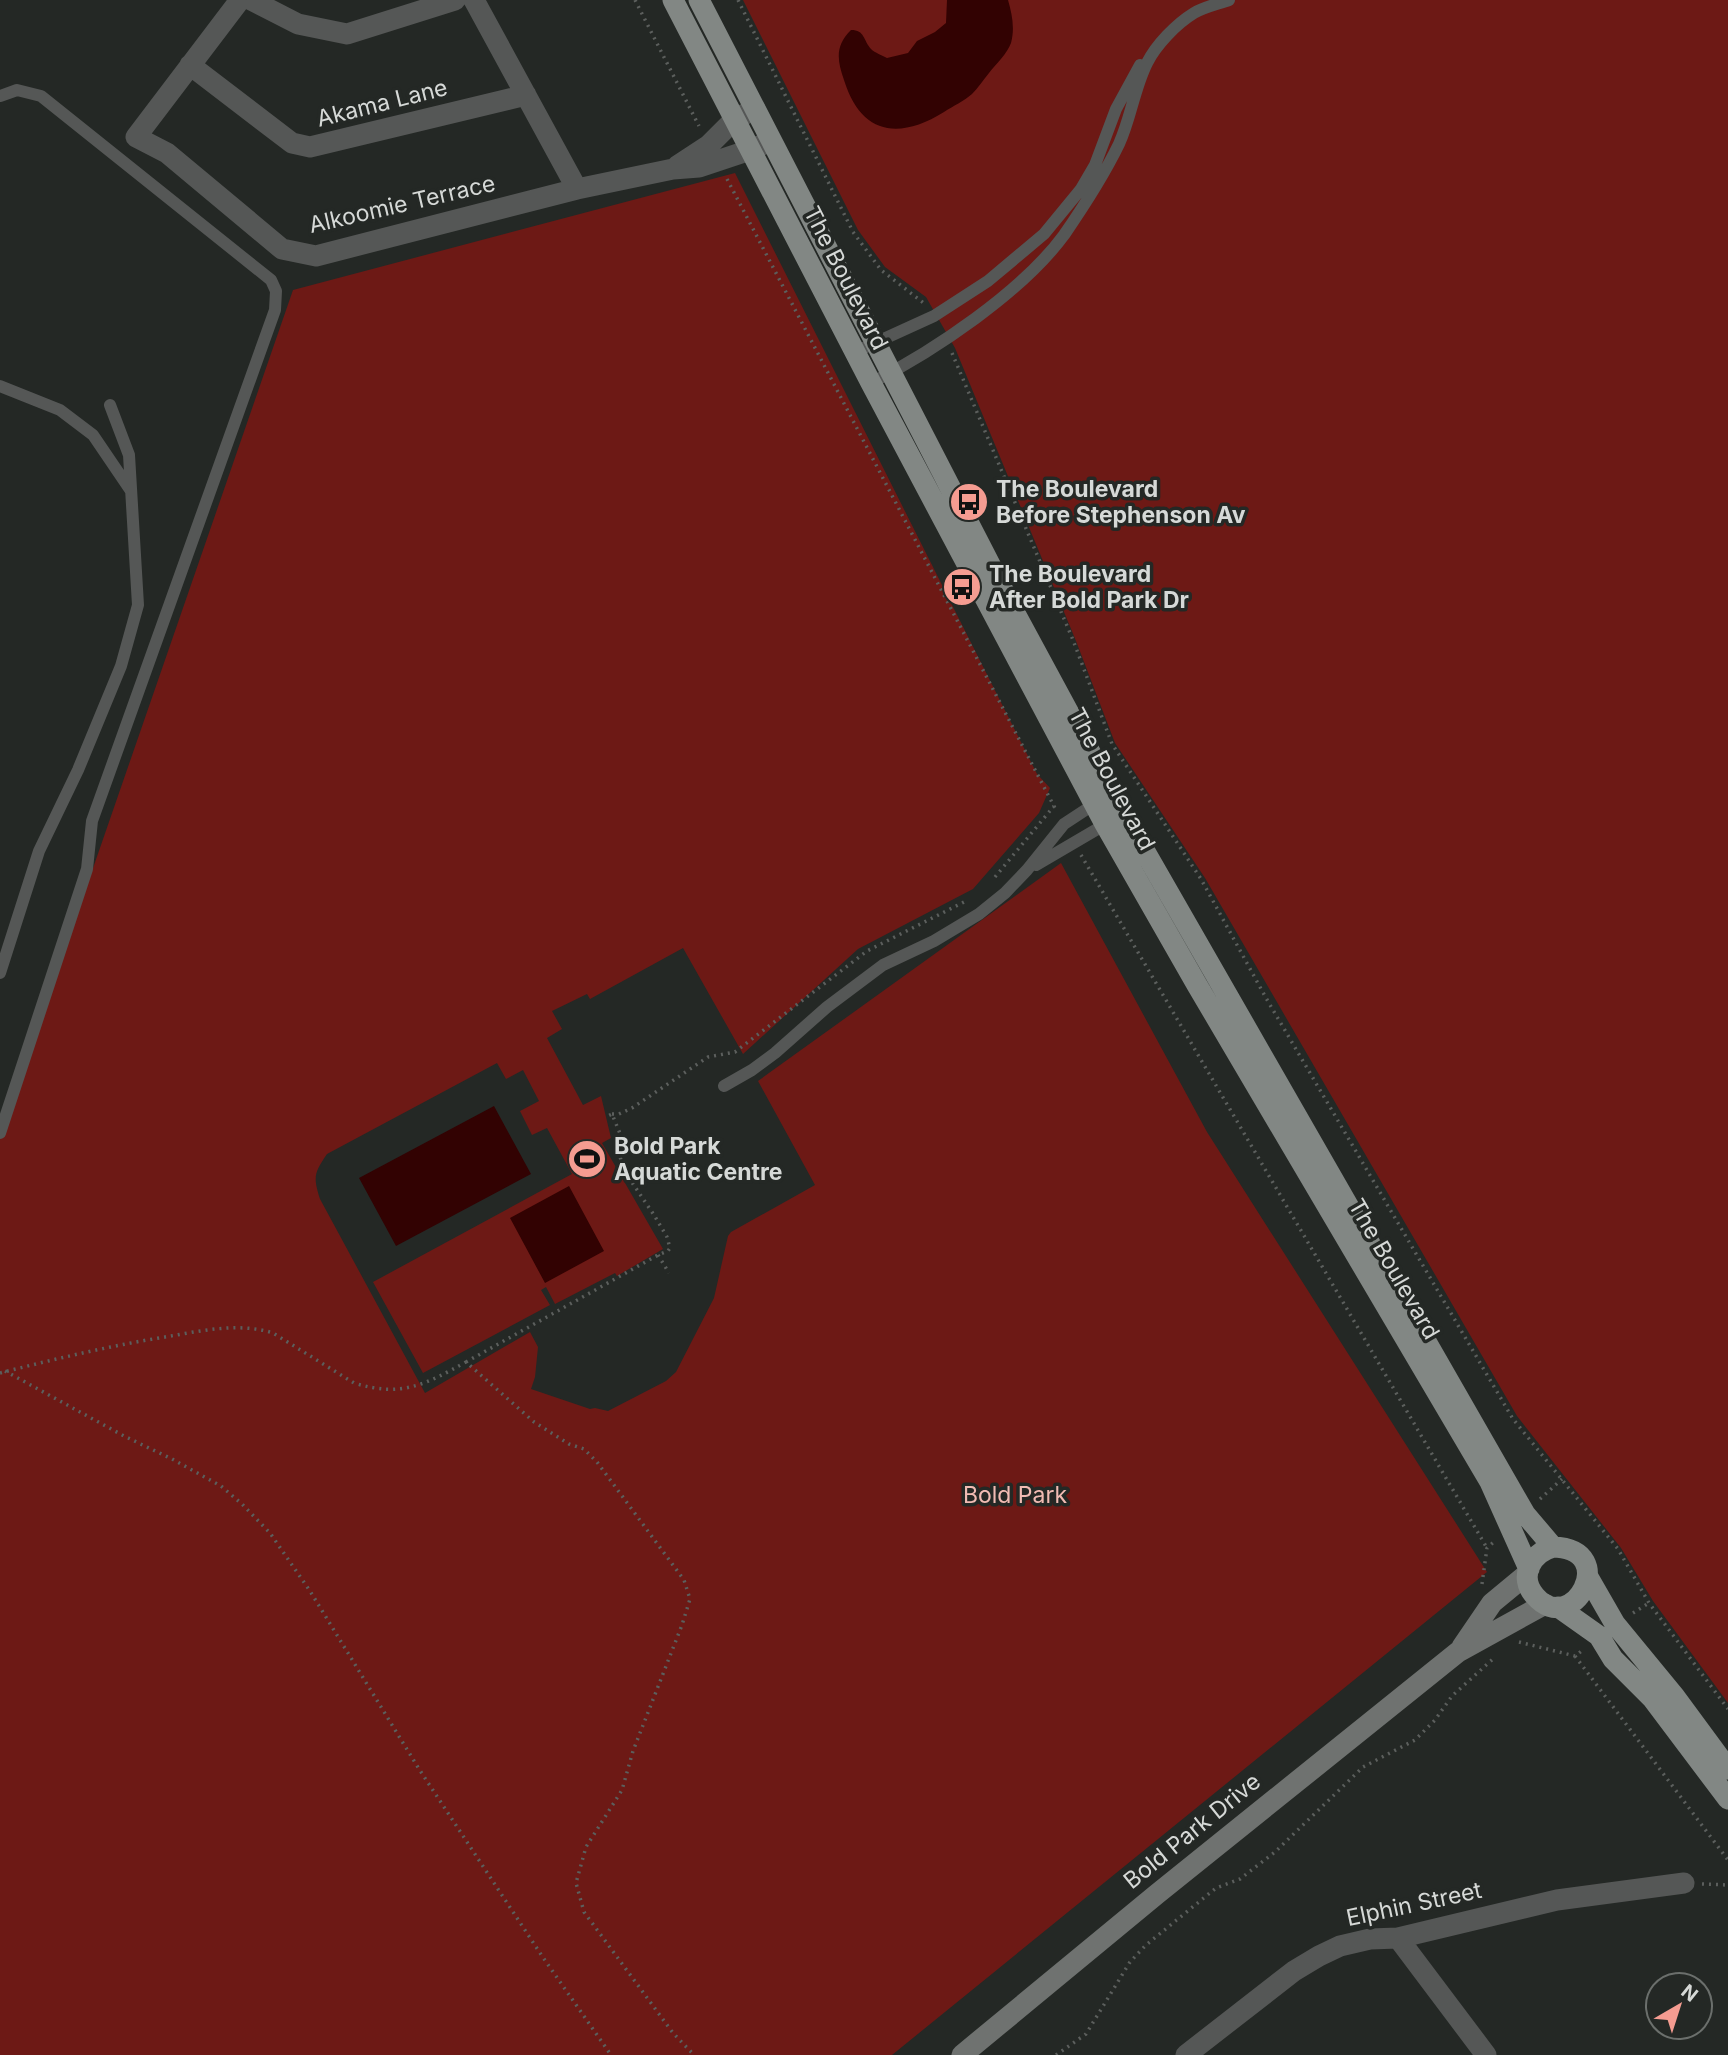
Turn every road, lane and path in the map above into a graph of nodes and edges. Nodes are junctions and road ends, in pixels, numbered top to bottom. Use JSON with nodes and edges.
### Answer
{"nodes":[{"id":1,"x":240,"y":0,"type":"edge"},
{"id":2,"x":251,"y":0,"type":"edge"},
{"id":3,"x":455,"y":0,"type":"edge"},
{"id":4,"x":474,"y":0,"type":"edge"},
{"id":5,"x":635,"y":0,"type":"edge"},
{"id":6,"x":673,"y":0,"type":"edge"},
{"id":7,"x":699,"y":0,"type":"edge"},
{"id":8,"x":738,"y":0,"type":"edge"},
{"id":9,"x":1210,"y":0,"type":"edge"},
{"id":10,"x":1229,"y":0,"type":"edge"},
{"id":11,"x":190,"y":65,"type":"junction"},
{"id":12,"x":526,"y":95,"type":"junction"},
{"id":13,"x":0,"y":96,"type":"edge"},
{"id":14,"x":755,"y":110,"type":"junction"},
{"id":15,"x":734,"y":119,"type":"junction"},
{"id":16,"x":771,"y":141,"type":"junction"},
{"id":17,"x":750,"y":150,"type":"junction"},
{"id":18,"x":713,"y":153,"type":"junction"},
{"id":19,"x":578,"y":189,"type":"junction"},
{"id":20,"x":934,"y":316,"type":"junction"},
{"id":21,"x":947,"y":339,"type":"junction"},
{"id":22,"x":875,"y":344,"type":"junction"},
{"id":23,"x":855,"y":352,"type":"junction"},
{"id":24,"x":881,"y":379,"type":"junction"},
{"id":25,"x":0,"y":386,"type":"edge"},
{"id":26,"x":110,"y":405,"type":"dead end"},
{"id":27,"x":131,"y":491,"type":"junction"},
{"id":28,"x":1103,"y":799,"type":"junction"},
{"id":29,"x":1054,"y":806,"type":"junction"},
{"id":30,"x":1114,"y":820,"type":"junction"},
{"id":31,"x":1063,"y":824,"type":"junction"},
{"id":32,"x":1073,"y":842,"type":"junction"},
{"id":33,"x":1027,"y":870,"type":"junction"},
{"id":34,"x":994,"y":879,"type":"dead end"},
{"id":35,"x":972,"y":897,"type":"dead end"},
{"id":36,"x":0,"y":973,"type":"edge"},
{"id":37,"x":724,"y":1086,"type":"dead end"},
{"id":38,"x":612,"y":1115,"type":"junction"},
{"id":39,"x":606,"y":1117,"type":"dead end"},
{"id":40,"x":0,"y":1133,"type":"edge"},
{"id":41,"x":658,"y":1255,"type":"junction"},
{"id":42,"x":669,"y":1273,"type":"dead end"},
{"id":43,"x":466,"y":1362,"type":"junction"},
{"id":44,"x":3,"y":1372,"type":"edge"},
{"id":45,"x":1553,"y":1546,"type":"junction"},
{"id":46,"x":1487,"y":1548,"type":"dead end"},
{"id":47,"x":1528,"y":1572,"type":"junction"},
{"id":48,"x":1588,"y":1577,"type":"junction"},
{"id":49,"x":1552,"y":1606,"type":"junction"},
{"id":50,"x":1458,"y":1652,"type":"junction"},
{"id":51,"x":1499,"y":1653,"type":"dead end"},
{"id":52,"x":1575,"y":1656,"type":"dead end"},
{"id":53,"x":1728,"y":1709,"type":"edge"},
{"id":54,"x":1728,"y":1769,"type":"edge"},
{"id":55,"x":1728,"y":1799,"type":"edge"},
{"id":56,"x":1728,"y":1860,"type":"edge"},
{"id":57,"x":1684,"y":1882,"type":"dead end"},
{"id":58,"x":1398,"y":1938,"type":"junction"},
{"id":59,"x":611,"y":2055,"type":"edge"},
{"id":60,"x":694,"y":2055,"type":"edge"},
{"id":61,"x":962,"y":2055,"type":"edge"},
{"id":62,"x":1056,"y":2055,"type":"edge"},
{"id":63,"x":1186,"y":2055,"type":"edge"},
{"id":64,"x":1486,"y":2055,"type":"edge"}],
"edges":[{"from":1,"to":11,"type":"street"},
{"from":2,"to":3,"type":"street"},
{"from":4,"to":12,"type":"street"},
{"from":5,"to":18,"type":"path"},
{"from":6,"to":15,"type":"main road","name":"The Boulevard"},
{"from":7,"to":14,"type":"main road","name":"The Boulevard"},
{"from":8,"to":20,"type":"path"},
{"from":9,"to":20,"type":"lane"},
{"from":10,"to":21,"type":"lane"},
{"from":11,"to":12,"type":"street","name":"Akama Lane"},
{"from":11,"to":19,"type":"street","name":"Alkoomie Terrace"},
{"from":12,"to":19,"type":"street"},
{"from":13,"to":40,"type":"lane"},
{"from":14,"to":15,"type":"street"},
{"from":14,"to":16,"type":"main road","name":"The Boulevard"},
{"from":15,"to":17,"type":"main road","name":"The Boulevard"},
{"from":15,"to":18,"type":"street"},
{"from":16,"to":17,"type":"street","name":"Alkoomie Terrace"},
{"from":16,"to":22,"type":"main road","name":"The Boulevard"},
{"from":17,"to":18,"type":"street","name":"Alkoomie Terrace"},
{"from":17,"to":23,"type":"main road","name":"The Boulevard"},
{"from":18,"to":19,"type":"street","name":"Alkoomie Terrace"},
{"from":18,"to":29,"type":"path"},
{"from":20,"to":22,"type":"lane"},
{"from":21,"to":24,"type":"lane"},
{"from":21,"to":53,"type":"path"},
{"from":22,"to":23,"type":"lane"},
{"from":22,"to":24,"type":"main road","name":"The Boulevard"},
{"from":23,"to":24,"type":"main road","name":"The Boulevard"},
{"from":24,"to":28,"type":"main road","name":"The Boulevard"},
{"from":25,"to":27,"type":"lane"},
{"from":26,"to":27,"type":"lane"},
{"from":27,"to":36,"type":"lane"},
{"from":28,"to":30,"type":"main road","name":"The Boulevard"},
{"from":28,"to":31,"type":"lane"},
{"from":29,"to":31,"type":"path"},
{"from":29,"to":34,"type":"path"},
{"from":30,"to":32,"type":"lane"},
{"from":30,"to":45,"type":"main road","name":"The Boulevard"},
{"from":30,"to":47,"type":"main road","name":"The Boulevard"},
{"from":31,"to":33,"type":"lane"},
{"from":32,"to":33,"type":"lane"},
{"from":32,"to":46,"type":"path"},
{"from":33,"to":37,"type":"lane"},
{"from":35,"to":38,"type":"path"},
{"from":38,"to":39,"type":"path"},
{"from":38,"to":41,"type":"path"},
{"from":41,"to":42,"type":"path"},
{"from":41,"to":43,"type":"path"},
{"from":43,"to":44,"type":"path"},
{"from":43,"to":60,"type":"path"},
{"from":44,"to":59,"type":"path"},
{"from":45,"to":47,"type":"main road"},
{"from":45,"to":48,"type":"main road","name":"The Boulevard"},
{"from":47,"to":49,"type":"main road","name":"The Boulevard"},
{"from":47,"to":50,"type":"street","name":"Bold Park Drive"},
{"from":48,"to":49,"type":"main road"},
{"from":48,"to":54,"type":"main road","name":"The Boulevard"},
{"from":49,"to":50,"type":"street","name":"Bold Park Drive"},
{"from":49,"to":55,"type":"main road","name":"The Boulevard"},
{"from":50,"to":61,"type":"street","name":"Bold Park Drive"},
{"from":51,"to":62,"type":"path"},
{"from":52,"to":56,"type":"path"},
{"from":57,"to":58,"type":"street","name":"Elphin Street"},
{"from":58,"to":63,"type":"street","name":"Elphin Street"},
{"from":58,"to":64,"type":"street"}]}
